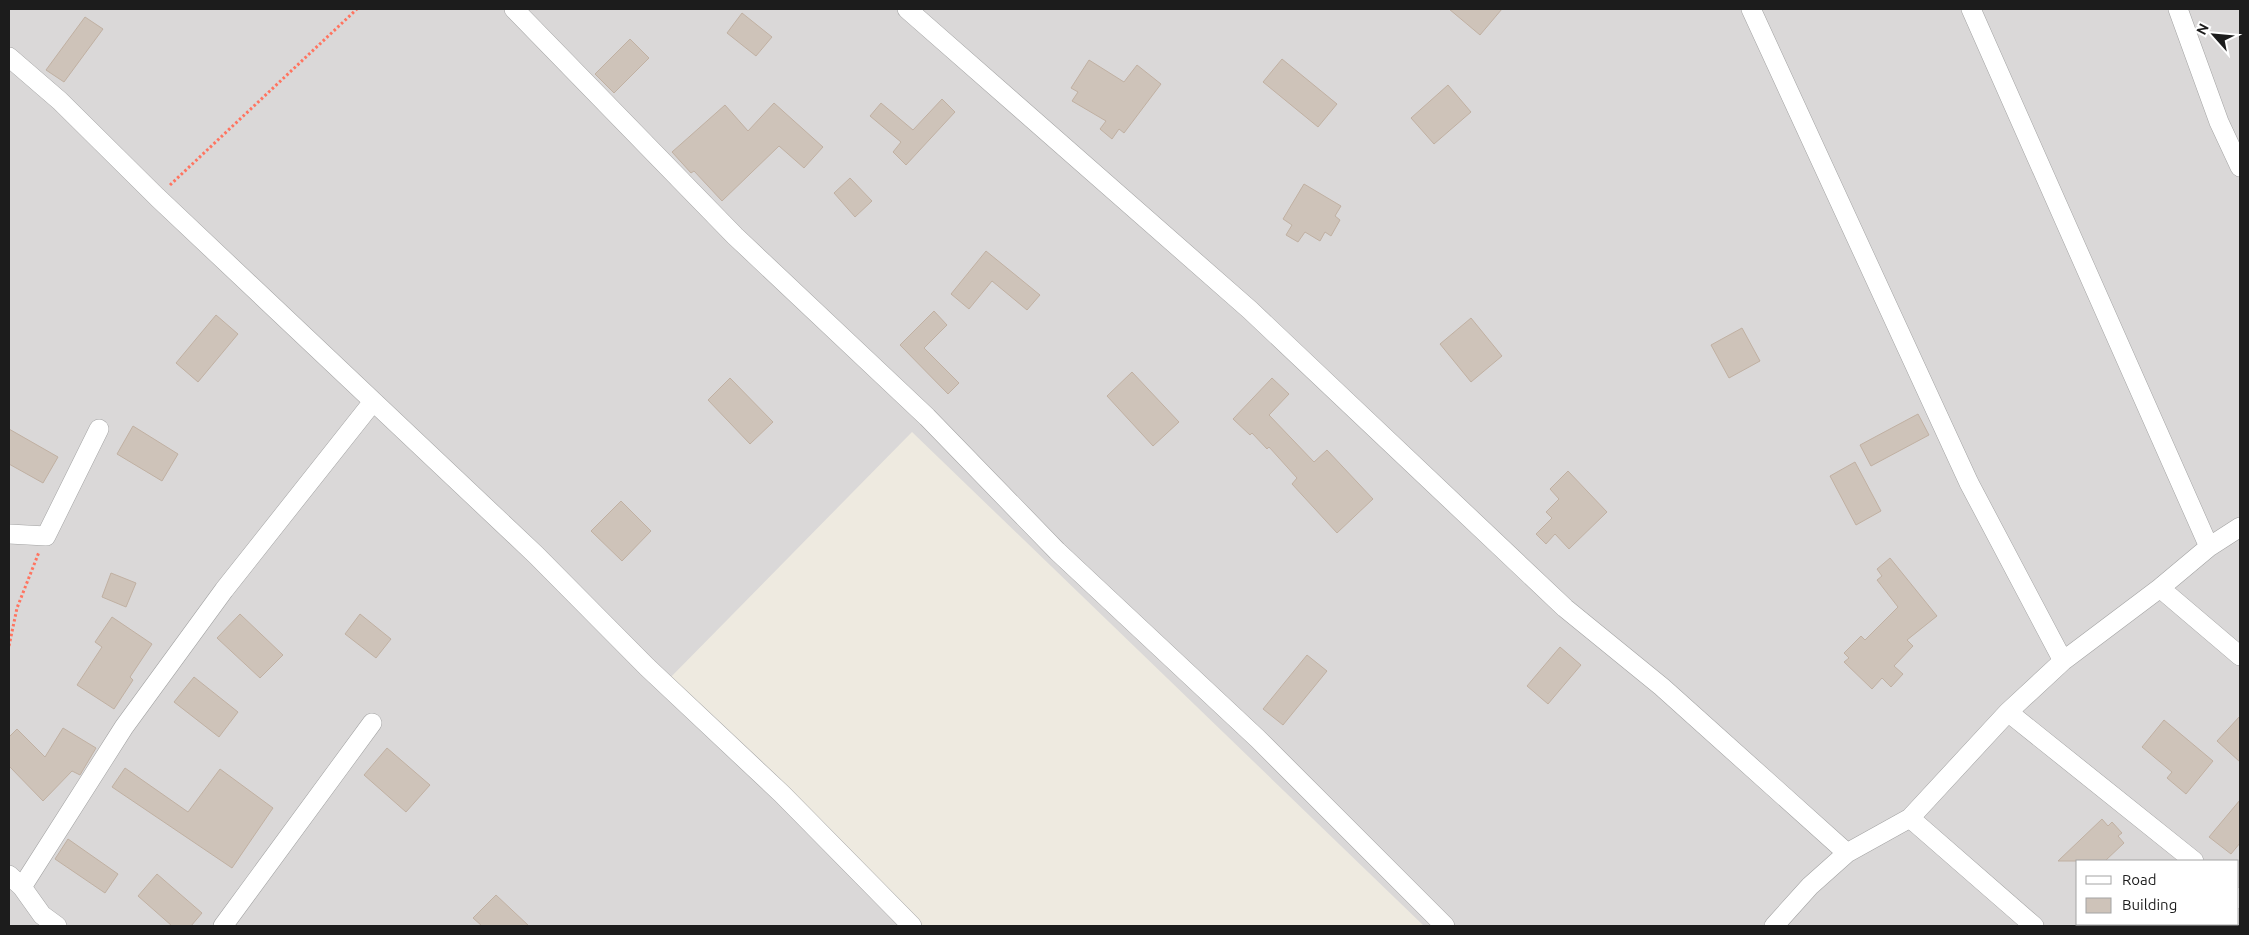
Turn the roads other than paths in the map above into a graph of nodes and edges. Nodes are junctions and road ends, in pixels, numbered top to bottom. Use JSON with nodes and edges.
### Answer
{"nodes":[{"id":1,"x":514,"y":9,"type":"edge"},
{"id":2,"x":907,"y":9,"type":"edge"},
{"id":3,"x":1751,"y":9,"type":"edge"},
{"id":4,"x":1971,"y":9,"type":"edge"},
{"id":5,"x":2178,"y":9,"type":"edge"},
{"id":6,"x":9,"y":57,"type":"edge"},
{"id":7,"x":2240,"y":167,"type":"edge"},
{"id":8,"x":372,"y":403,"type":"junction"},
{"id":9,"x":99,"y":429,"type":"dead end"},
{"id":10,"x":2240,"y":527,"type":"edge"},
{"id":11,"x":9,"y":534,"type":"edge"},
{"id":12,"x":2210,"y":547,"type":"junction"},
{"id":13,"x":2160,"y":588,"type":"junction"},
{"id":14,"x":2240,"y":656,"type":"edge"},
{"id":15,"x":2062,"y":661,"type":"junction"},
{"id":16,"x":2008,"y":712,"type":"junction"},
{"id":17,"x":372,"y":723,"type":"dead end"},
{"id":18,"x":1910,"y":818,"type":"junction"},
{"id":19,"x":1847,"y":853,"type":"junction"},
{"id":20,"x":2193,"y":860,"type":"edge"},
{"id":21,"x":16,"y":881,"type":"edge"},
{"id":22,"x":56,"y":926,"type":"edge"},
{"id":23,"x":222,"y":926,"type":"edge"},
{"id":24,"x":912,"y":926,"type":"edge"},
{"id":25,"x":1445,"y":926,"type":"edge"},
{"id":26,"x":1774,"y":926,"type":"edge"},
{"id":27,"x":2034,"y":926,"type":"edge"}],
"edges":[{"from":1,"to":25,"type":"street"},
{"from":2,"to":19,"type":"street"},
{"from":3,"to":15,"type":"street"},
{"from":4,"to":12,"type":"street"},
{"from":5,"to":7,"type":"street"},
{"from":6,"to":8,"type":"street"},
{"from":8,"to":21,"type":"street"},
{"from":8,"to":24,"type":"street"},
{"from":9,"to":11,"type":"street"},
{"from":10,"to":12,"type":"street"},
{"from":12,"to":13,"type":"street"},
{"from":13,"to":14,"type":"street"},
{"from":13,"to":15,"type":"street"},
{"from":15,"to":16,"type":"street"},
{"from":16,"to":18,"type":"street"},
{"from":16,"to":20,"type":"street"},
{"from":17,"to":23,"type":"street"},
{"from":18,"to":19,"type":"street"},
{"from":18,"to":27,"type":"street"},
{"from":19,"to":26,"type":"street"},
{"from":21,"to":22,"type":"street"}]}
